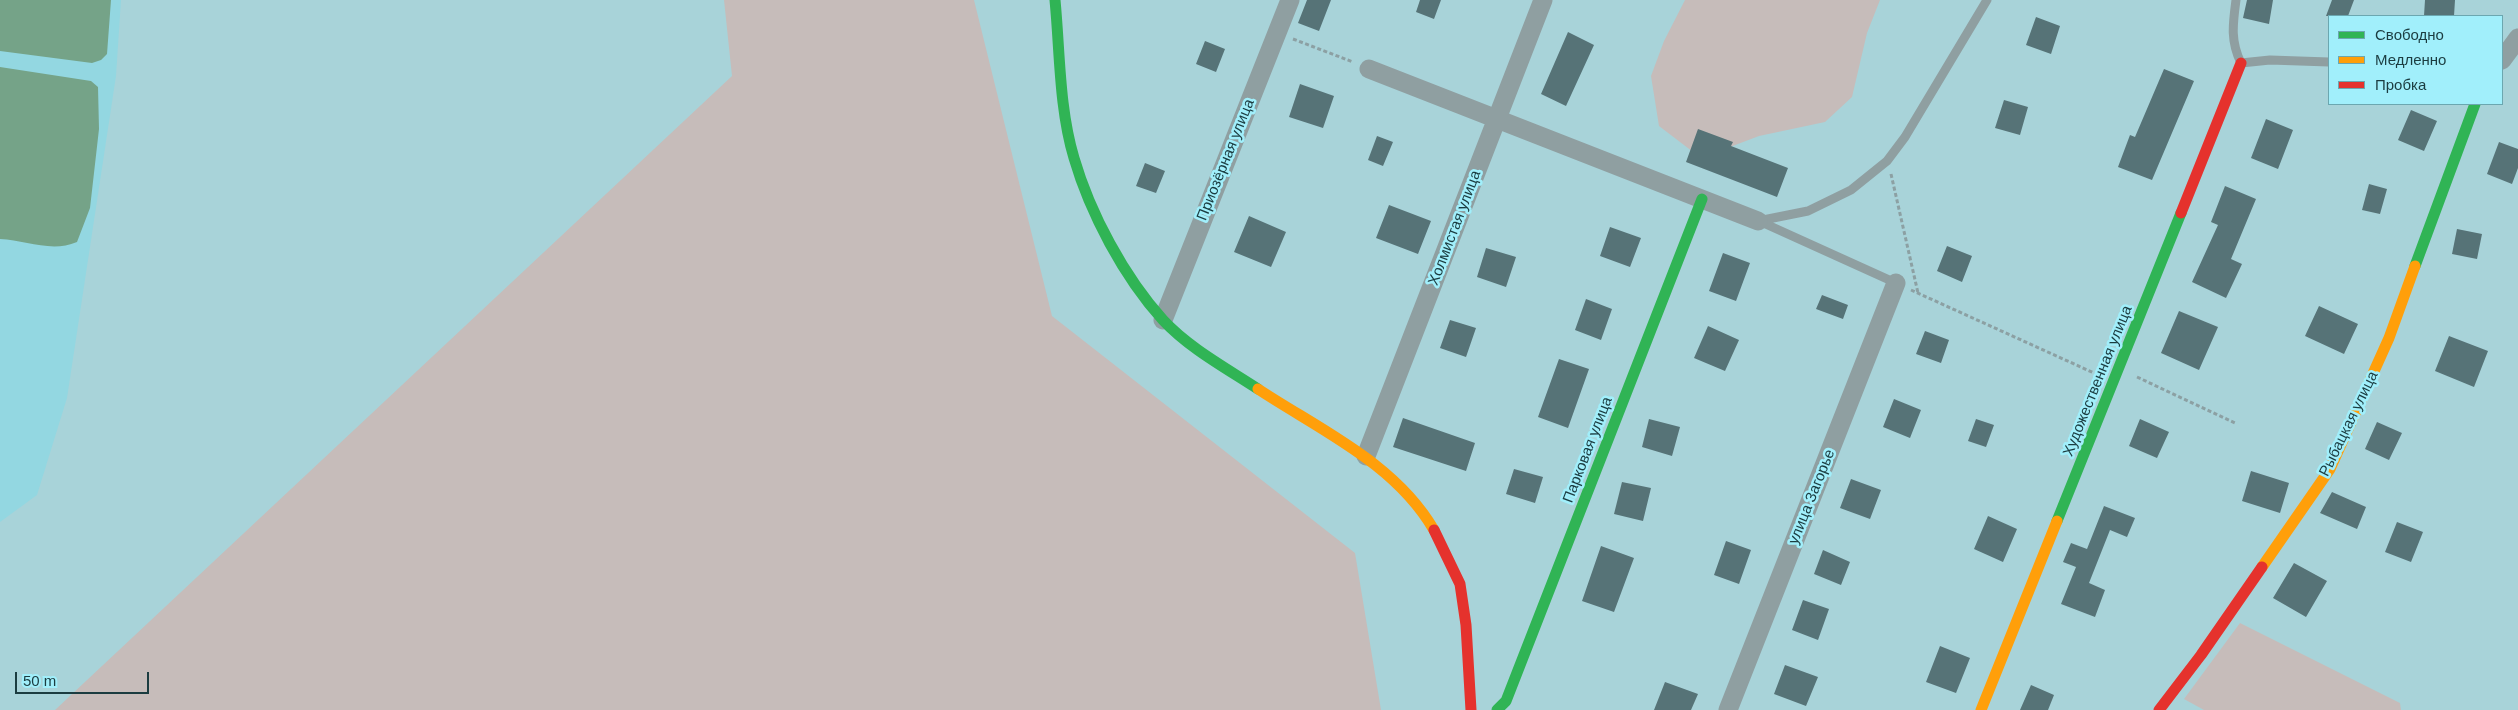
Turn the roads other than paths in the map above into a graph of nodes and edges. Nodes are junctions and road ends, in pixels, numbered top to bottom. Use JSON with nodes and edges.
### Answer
{"nodes":[{"id":1,"x":1055,"y":0,"type":"edge"},
{"id":2,"x":1290,"y":0,"type":"edge"},
{"id":3,"x":1543,"y":0,"type":"edge"},
{"id":4,"x":1987,"y":0,"type":"edge"},
{"id":5,"x":2236,"y":0,"type":"edge"},
{"id":6,"x":2518,"y":38,"type":"edge"},
{"id":7,"x":2503,"y":59,"type":"edge"},
{"id":8,"x":2328,"y":62,"type":"edge"},
{"id":9,"x":2242,"y":63,"type":"junction"},
{"id":10,"x":1369,"y":69,"type":"road end"},
{"id":11,"x":2475,"y":105,"type":"edge"},
{"id":12,"x":1497,"y":118,"type":"junction"},
{"id":13,"x":1702,"y":199,"type":"junction"},
{"id":14,"x":1758,"y":221,"type":"junction"},
{"id":15,"x":1896,"y":283,"type":"joint"},
{"id":16,"x":1162,"y":320,"type":"junction"},
{"id":17,"x":1366,"y":456,"type":"junction"},
{"id":18,"x":1471,"y":710,"type":"edge"},
{"id":19,"x":1497,"y":710,"type":"edge"},
{"id":20,"x":1728,"y":710,"type":"edge"},
{"id":21,"x":1981,"y":710,"type":"edge"},
{"id":22,"x":2159,"y":710,"type":"edge"}],
"edges":[{"from":1,"to":16,"type":"street"},
{"from":2,"to":16,"type":"street","name":"Приозёрная улица"},
{"from":3,"to":12,"type":"street","name":"Холмистая улица"},
{"from":4,"to":14,"type":"lane"},
{"from":5,"to":9,"type":"lane"},
{"from":6,"to":7,"type":"street"},
{"from":8,"to":9,"type":"lane"},
{"from":9,"to":21,"type":"street","name":"Художественная улица"},
{"from":10,"to":12,"type":"street"},
{"from":11,"to":22,"type":"street","name":"Рыбацкая улица"},
{"from":12,"to":13,"type":"street"},
{"from":12,"to":17,"type":"street","name":"Холмистая улица"},
{"from":13,"to":14,"type":"street"},
{"from":13,"to":19,"type":"street","name":"Парковая улица"},
{"from":14,"to":15,"type":"lane"},
{"from":15,"to":20,"type":"street","name":"улица Загорье"},
{"from":16,"to":17,"type":"street"},
{"from":17,"to":18,"type":"street"}]}
